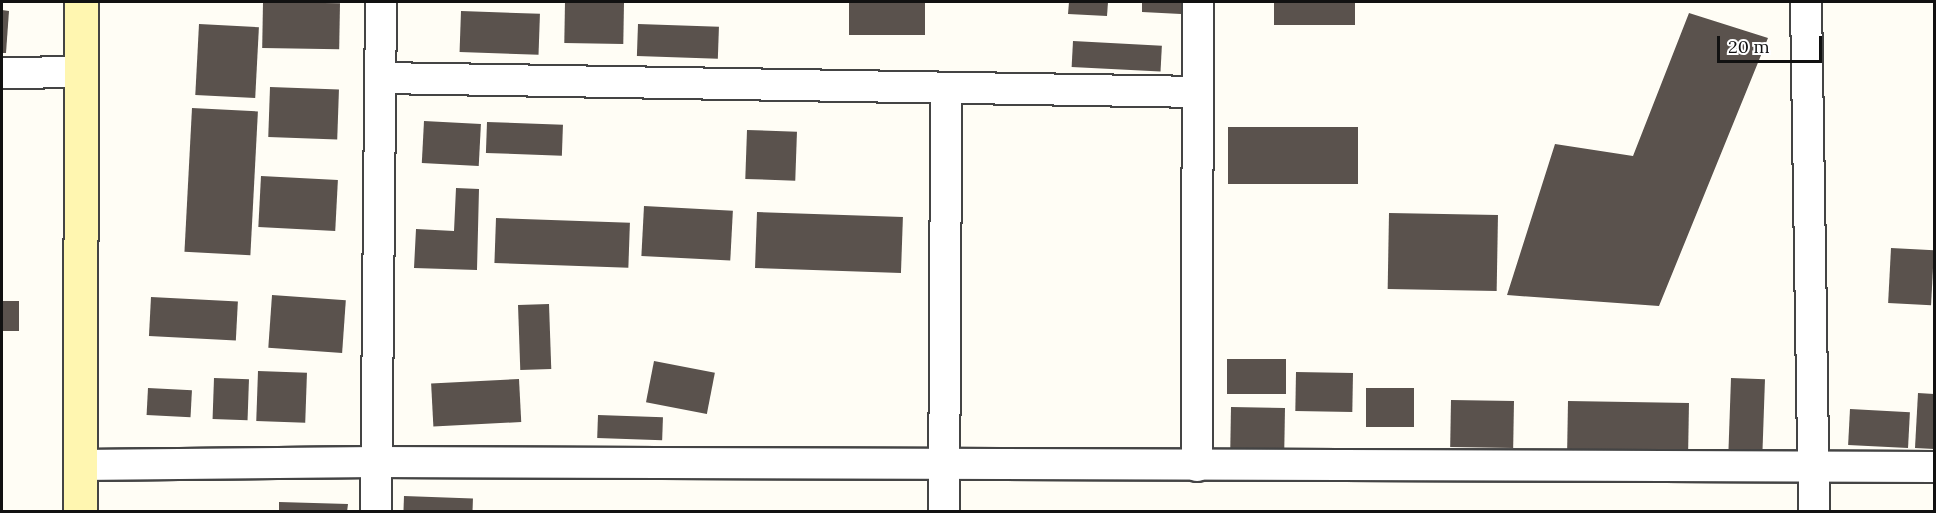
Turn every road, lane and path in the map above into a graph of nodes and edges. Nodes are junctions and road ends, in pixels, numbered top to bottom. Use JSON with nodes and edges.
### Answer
{"nodes":[{"id":1,"x":81,"y":2,"type":"edge"},
{"id":2,"x":381,"y":2,"type":"edge"},
{"id":3,"x":1198,"y":2,"type":"edge"},
{"id":4,"x":1806,"y":2,"type":"edge"},
{"id":5,"x":81,"y":72,"type":"junction"},
{"id":6,"x":2,"y":73,"type":"edge"},
{"id":7,"x":381,"y":78,"type":"junction"},
{"id":8,"x":946,"y":90,"type":"junction"},
{"id":9,"x":1197,"y":92,"type":"junction"},
{"id":10,"x":376,"y":462,"type":"junction"},
{"id":11,"x":1814,"y":464,"type":"junction"},
{"id":12,"x":81,"y":465,"type":"junction"},
{"id":13,"x":945,"y":465,"type":"junction"},
{"id":14,"x":1197,"y":466,"type":"junction"},
{"id":15,"x":1935,"y":467,"type":"edge"},
{"id":16,"x":80,"y":512,"type":"edge"},
{"id":17,"x":376,"y":512,"type":"edge"},
{"id":18,"x":944,"y":512,"type":"edge"},
{"id":19,"x":1814,"y":512,"type":"edge"}],
"edges":[{"from":1,"to":5,"type":"street"},
{"from":2,"to":7,"type":"street"},
{"from":3,"to":9,"type":"street"},
{"from":4,"to":11,"type":"street"},
{"from":5,"to":6,"type":"street"},
{"from":5,"to":12,"type":"street"},
{"from":7,"to":8,"type":"street"},
{"from":7,"to":10,"type":"street"},
{"from":8,"to":9,"type":"street"},
{"from":8,"to":13,"type":"street"},
{"from":9,"to":14,"type":"street"},
{"from":10,"to":12,"type":"street"},
{"from":10,"to":13,"type":"street"},
{"from":10,"to":17,"type":"street"},
{"from":11,"to":14,"type":"street"},
{"from":11,"to":15,"type":"street"},
{"from":11,"to":19,"type":"street"},
{"from":12,"to":16,"type":"street"},
{"from":13,"to":14,"type":"street"},
{"from":13,"to":18,"type":"street"}]}
